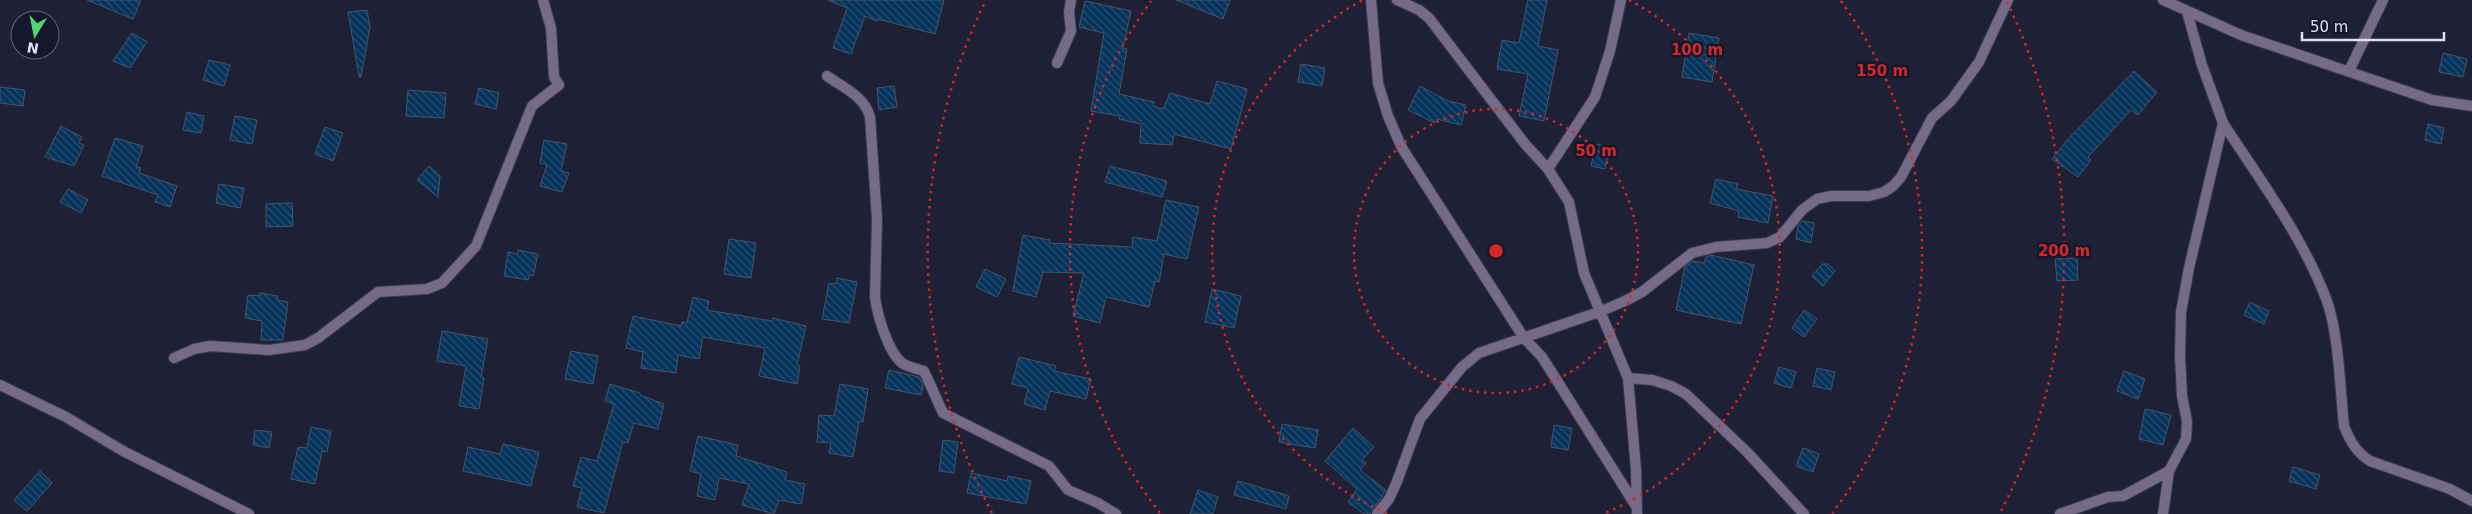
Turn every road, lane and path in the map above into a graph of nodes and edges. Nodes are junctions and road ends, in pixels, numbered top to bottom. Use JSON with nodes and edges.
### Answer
{"nodes":[{"id":1,"x":544,"y":0,"type":"edge"},
{"id":2,"x":1071,"y":0,"type":"edge"},
{"id":3,"x":1371,"y":0,"type":"edge"},
{"id":4,"x":1397,"y":0,"type":"edge"},
{"id":5,"x":1620,"y":0,"type":"edge"},
{"id":6,"x":2008,"y":0,"type":"edge"},
{"id":7,"x":2163,"y":0,"type":"edge"},
{"id":8,"x":2383,"y":0,"type":"edge"},
{"id":9,"x":2187,"y":12,"type":"junction"},
{"id":10,"x":1057,"y":63,"type":"dead end"},
{"id":11,"x":2349,"y":71,"type":"junction"},
{"id":12,"x":827,"y":76,"type":"dead end"},
{"id":13,"x":2472,"y":106,"type":"edge"},
{"id":14,"x":2223,"y":123,"type":"junction"},
{"id":15,"x":1548,"y":169,"type":"junction"},
{"id":16,"x":1599,"y":312,"type":"junction"},
{"id":17,"x":1524,"y":338,"type":"junction"},
{"id":18,"x":174,"y":358,"type":"dead end"},
{"id":19,"x":1628,"y":378,"type":"junction"},
{"id":20,"x":0,"y":385,"type":"edge"},
{"id":21,"x":2169,"y":471,"type":"junction"},
{"id":22,"x":2472,"y":501,"type":"edge"},
{"id":23,"x":1637,"y":510,"type":"edge"},
{"id":24,"x":249,"y":514,"type":"edge"},
{"id":25,"x":1116,"y":514,"type":"edge"},
{"id":26,"x":1377,"y":514,"type":"edge"},
{"id":27,"x":1804,"y":514,"type":"edge"},
{"id":28,"x":2060,"y":514,"type":"edge"},
{"id":29,"x":2163,"y":514,"type":"edge"}],
"edges":[{"from":1,"to":18,"type":"street"},
{"from":2,"to":10,"type":"street"},
{"from":3,"to":17,"type":"street"},
{"from":4,"to":15,"type":"street"},
{"from":5,"to":15,"type":"street"},
{"from":6,"to":16,"type":"street"},
{"from":7,"to":9,"type":"street"},
{"from":8,"to":11,"type":"street"},
{"from":9,"to":11,"type":"street"},
{"from":9,"to":14,"type":"street"},
{"from":11,"to":13,"type":"street"},
{"from":12,"to":25,"type":"street"},
{"from":14,"to":21,"type":"street"},
{"from":14,"to":22,"type":"street"},
{"from":15,"to":16,"type":"street"},
{"from":16,"to":17,"type":"street"},
{"from":16,"to":19,"type":"street"},
{"from":17,"to":23,"type":"street"},
{"from":17,"to":26,"type":"street"},
{"from":19,"to":23,"type":"street"},
{"from":19,"to":27,"type":"street"},
{"from":20,"to":24,"type":"street"},
{"from":21,"to":28,"type":"street"},
{"from":21,"to":29,"type":"street"}]}
